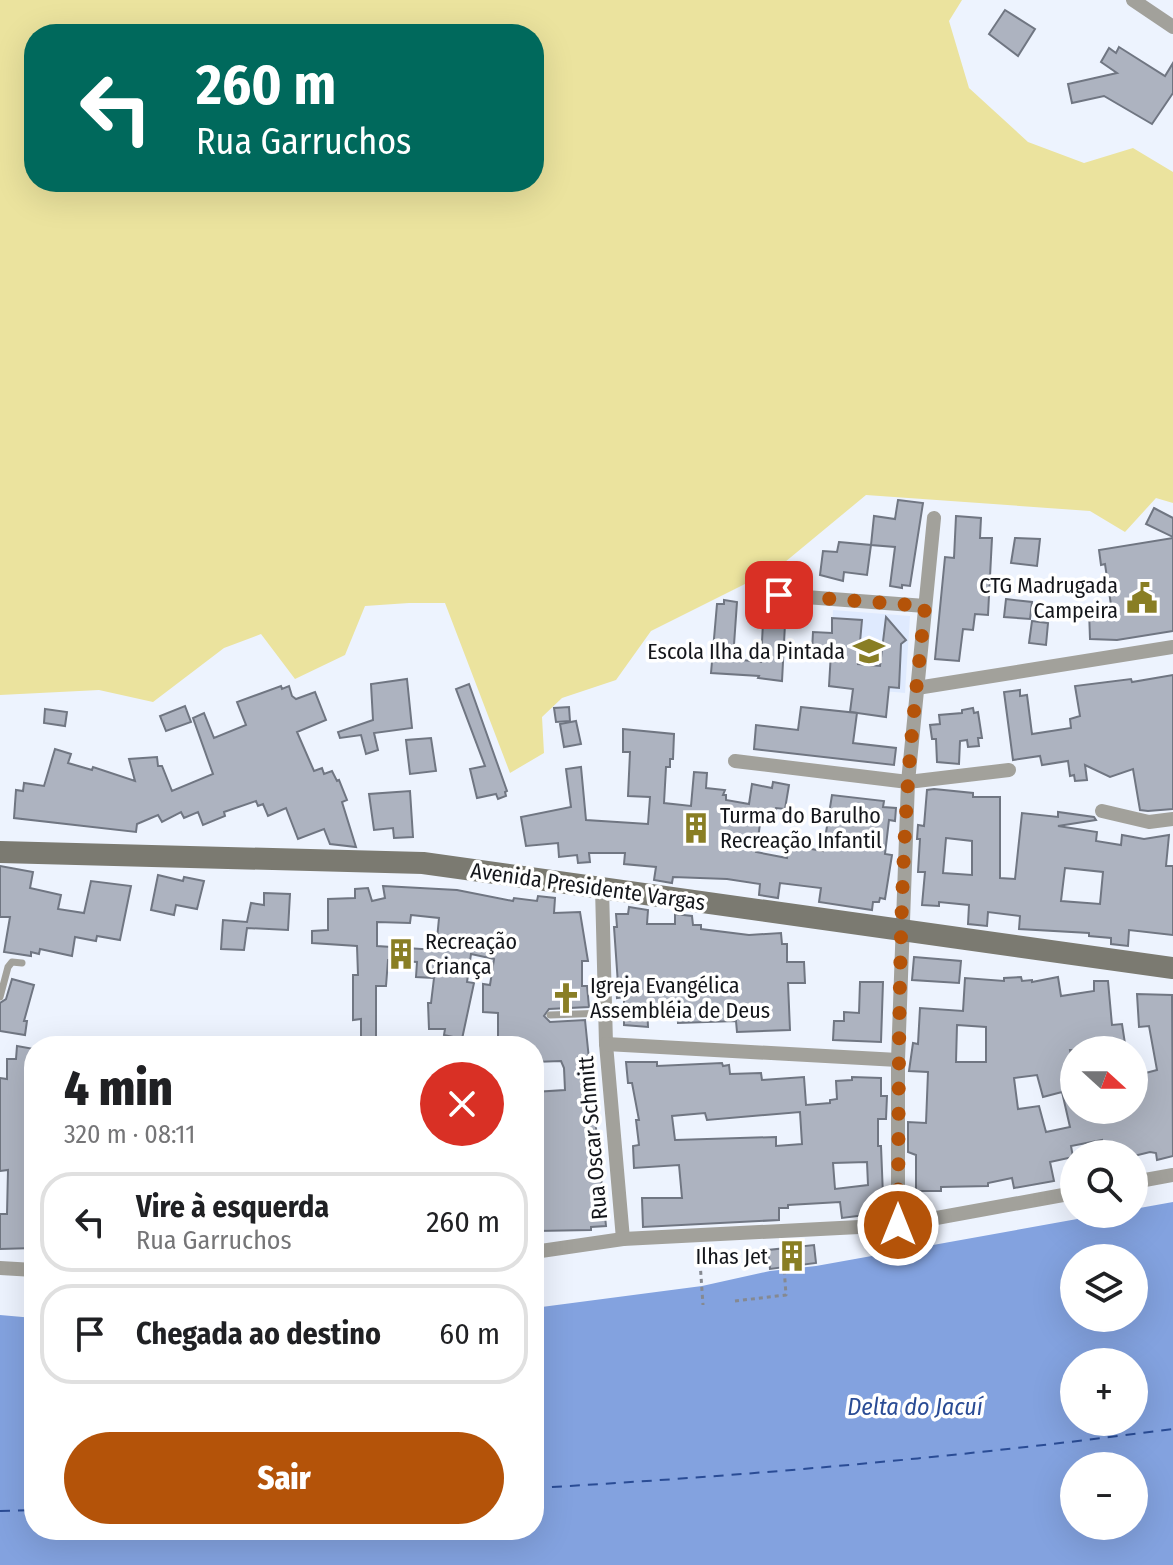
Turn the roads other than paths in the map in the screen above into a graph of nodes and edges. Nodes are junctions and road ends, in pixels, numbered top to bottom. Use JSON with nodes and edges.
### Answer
{"nodes":[{"id":1,"x":1133,"y":0,"type":"edge"},
{"id":2,"x":1173,"y":27,"type":"edge"},
{"id":3,"x":934,"y":518,"type":"dead end"},
{"id":4,"x":779,"y":595,"type":"dead end"},
{"id":5,"x":925,"y":606,"type":"junction"},
{"id":6,"x":1173,"y":647,"type":"edge"},
{"id":7,"x":917,"y":688,"type":"junction"},
{"id":8,"x":735,"y":761,"type":"dead end"},
{"id":9,"x":1009,"y":770,"type":"dead end"},
{"id":10,"x":908,"y":782,"type":"junction"},
{"id":11,"x":1102,"y":811,"type":"dead end"},
{"id":12,"x":1173,"y":819,"type":"edge"},
{"id":13,"x":0,"y":852,"type":"edge"},
{"id":14,"x":602,"y":888,"type":"junction"},
{"id":15,"x":902,"y":930,"type":"junction"},
{"id":16,"x":22,"y":963,"type":"dead end"},
{"id":17,"x":1173,"y":968,"type":"edge"},
{"id":18,"x":0,"y":997,"type":"edge"},
{"id":19,"x":605,"y":1013,"type":"junction"},
{"id":20,"x":550,"y":1015,"type":"dead end"},
{"id":21,"x":606,"y":1044,"type":"junction"},
{"id":22,"x":898,"y":1060,"type":"junction"},
{"id":23,"x":1173,"y":1175,"type":"edge"},
{"id":24,"x":1148,"y":1179,"type":"edge"},
{"id":25,"x":1060,"y":1196,"type":"edge"},
{"id":26,"x":898,"y":1225,"type":"junction"},
{"id":27,"x":623,"y":1239,"type":"junction"},
{"id":28,"x":544,"y":1251,"type":"edge"},
{"id":29,"x":0,"y":1268,"type":"edge"},
{"id":30,"x":24,"y":1269,"type":"edge"}],
"edges":[{"from":1,"to":2,"type":"street"},
{"from":3,"to":5,"type":"street"},
{"from":4,"to":5,"type":"street"},
{"from":5,"to":7,"type":"street"},
{"from":6,"to":7,"type":"street"},
{"from":7,"to":10,"type":"street"},
{"from":8,"to":10,"type":"street"},
{"from":9,"to":10,"type":"street"},
{"from":10,"to":15,"type":"street"},
{"from":11,"to":12,"type":"street"},
{"from":13,"to":14,"type":"street","name":"Avenida Presidente Vargas"},
{"from":14,"to":15,"type":"street","name":"Avenida Presidente Vargas"},
{"from":14,"to":19,"type":"street","name":"Rua Oscar Schmitt"},
{"from":15,"to":17,"type":"street","name":"Avenida Presidente Vargas"},
{"from":15,"to":22,"type":"street"},
{"from":16,"to":18,"type":"lane"},
{"from":19,"to":20,"type":"lane"},
{"from":19,"to":21,"type":"street","name":"Rua Oscar Schmitt"},
{"from":21,"to":22,"type":"street"},
{"from":21,"to":27,"type":"street","name":"Rua Oscar Schmitt"},
{"from":22,"to":26,"type":"street"},
{"from":23,"to":24,"type":"street"},
{"from":25,"to":26,"type":"street"},
{"from":26,"to":27,"type":"street"},
{"from":27,"to":28,"type":"street"},
{"from":29,"to":30,"type":"street"}]}
